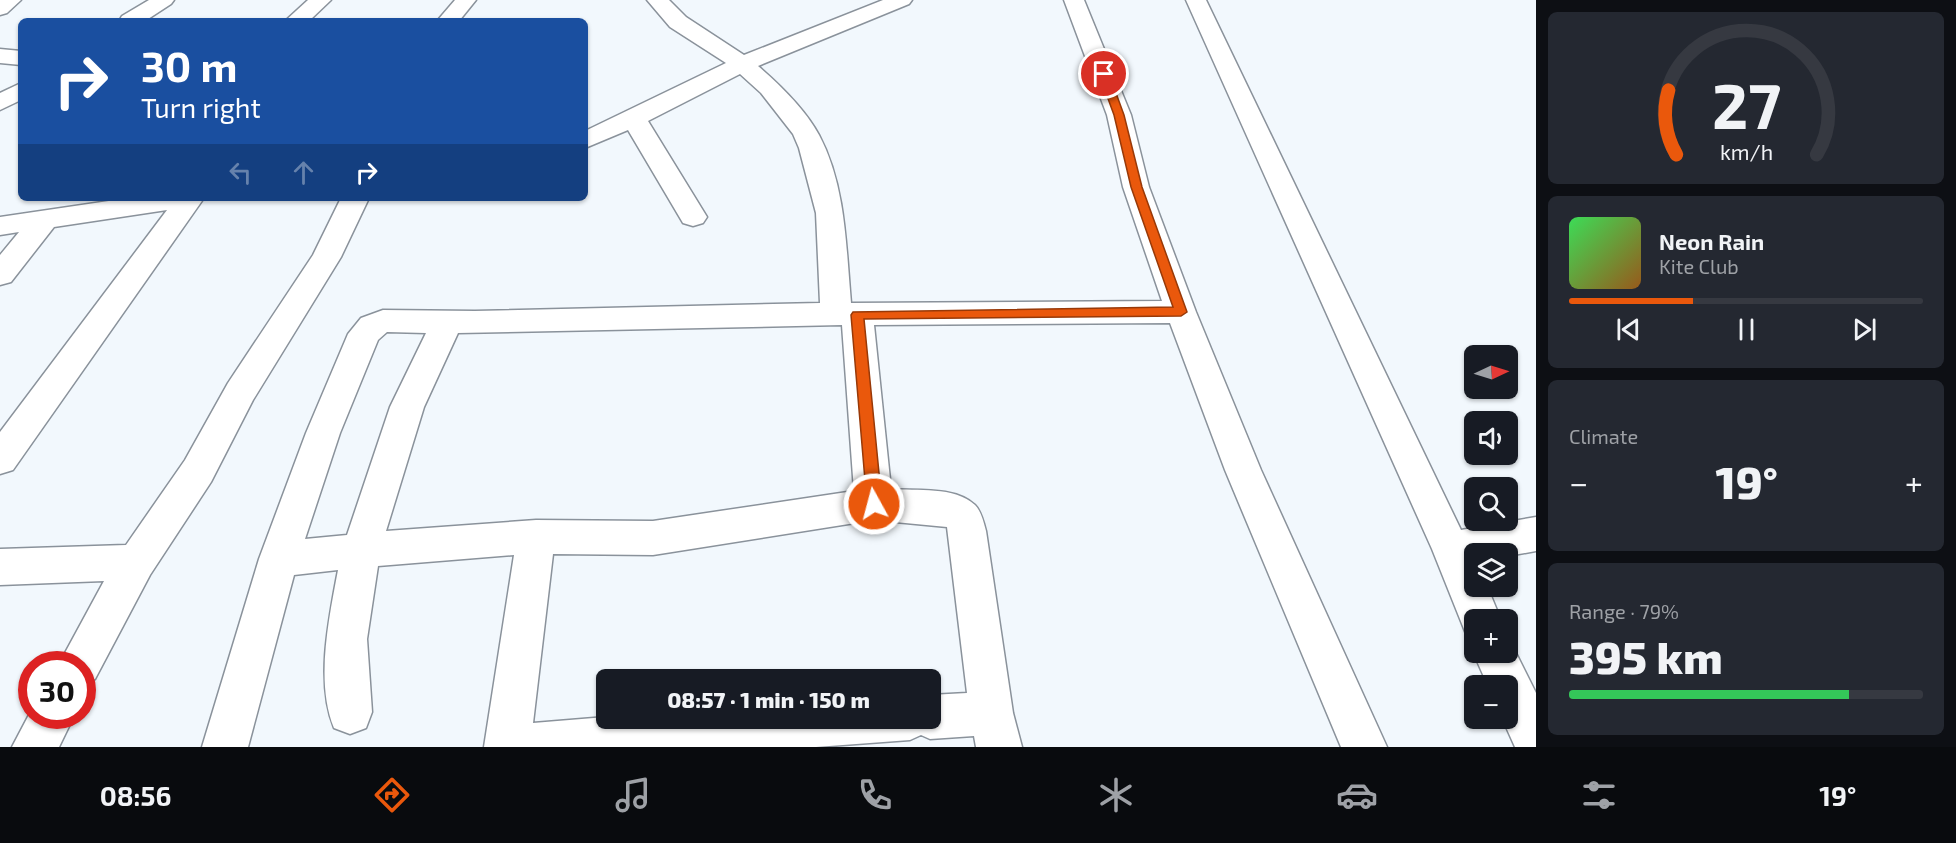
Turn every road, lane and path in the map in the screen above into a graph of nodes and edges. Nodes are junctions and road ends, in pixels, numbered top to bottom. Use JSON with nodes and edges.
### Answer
{"nodes":[{"id":1,"x":11,"y":0,"type":"edge"},
{"id":2,"x":164,"y":0,"type":"edge"},
{"id":3,"x":321,"y":0,"type":"edge"},
{"id":4,"x":466,"y":0,"type":"edge"},
{"id":5,"x":657,"y":0,"type":"edge"},
{"id":6,"x":902,"y":0,"type":"edge"},
{"id":7,"x":1074,"y":0,"type":"edge"},
{"id":8,"x":1196,"y":0,"type":"edge"},
{"id":9,"x":0,"y":9,"type":"edge"},
{"id":10,"x":135,"y":18,"type":"edge"},
{"id":11,"x":300,"y":18,"type":"edge"},
{"id":12,"x":451,"y":18,"type":"edge"},
{"id":13,"x":0,"y":56,"type":"edge"},
{"id":14,"x":18,"y":58,"type":"edge"},
{"id":15,"x":742,"y":63,"type":"junction"},
{"id":16,"x":18,"y":92,"type":"edge"},
{"id":17,"x":0,"y":103,"type":"edge"},
{"id":18,"x":634,"y":118,"type":"junction"},
{"id":19,"x":588,"y":139,"type":"edge"},
{"id":20,"x":166,"y":201,"type":"edge"},
{"id":21,"x":178,"y":201,"type":"edge"},
{"id":22,"x":354,"y":201,"type":"edge"},
{"id":23,"x":693,"y":217,"type":"dead end"},
{"id":24,"x":45,"y":220,"type":"junction"},
{"id":25,"x":0,"y":226,"type":"edge"},
{"id":26,"x":0,"y":275,"type":"edge"},
{"id":27,"x":1181,"y":312,"type":"junction"},
{"id":28,"x":847,"y":314,"type":"junction"},
{"id":29,"x":447,"y":322,"type":"junction"},
{"id":30,"x":0,"y":459,"type":"edge"},
{"id":31,"x":874,"y":504,"type":"junction"},
{"id":32,"x":1536,"y":534,"type":"edge"},
{"id":33,"x":536,"y":537,"type":"junction"},
{"id":34,"x":1451,"y":549,"type":"junction"},
{"id":35,"x":361,"y":550,"type":"junction"},
{"id":36,"x":279,"y":560,"type":"junction"},
{"id":37,"x":136,"y":562,"type":"junction"},
{"id":38,"x":0,"y":567,"type":"edge"},
{"id":39,"x":1476,"y":609,"type":"edge"},
{"id":40,"x":87,"y":651,"type":"edge"},
{"id":41,"x":1499,"y":663,"type":"edge"},
{"id":42,"x":350,"y":712,"type":"dead end"},
{"id":43,"x":941,"y":719,"type":"edge"},
{"id":44,"x":45,"y":729,"type":"edge"},
{"id":45,"x":757,"y":729,"type":"edge"},
{"id":46,"x":995,"y":730,"type":"edge"},
{"id":47,"x":1536,"y":742,"type":"edge"},
{"id":48,"x":35,"y":747,"type":"edge"},
{"id":49,"x":225,"y":747,"type":"edge"},
{"id":50,"x":507,"y":747,"type":"edge"},
{"id":51,"x":1364,"y":747,"type":"edge"}],
"edges":[{"from":1,"to":9,"type":"street"},
{"from":2,"to":10,"type":"street"},
{"from":3,"to":11,"type":"street"},
{"from":4,"to":12,"type":"street"},
{"from":5,"to":15,"type":"street"},
{"from":6,"to":15,"type":"street"},
{"from":7,"to":27,"type":"street"},
{"from":8,"to":34,"type":"street"},
{"from":13,"to":14,"type":"street"},
{"from":15,"to":18,"type":"street"},
{"from":15,"to":28,"type":"street"},
{"from":16,"to":17,"type":"street"},
{"from":18,"to":19,"type":"street"},
{"from":18,"to":23,"type":"street"},
{"from":20,"to":24,"type":"street"},
{"from":21,"to":30,"type":"street"},
{"from":22,"to":37,"type":"street"},
{"from":24,"to":25,"type":"street"},
{"from":24,"to":26,"type":"street"},
{"from":27,"to":28,"type":"street"},
{"from":27,"to":51,"type":"street"},
{"from":28,"to":29,"type":"street"},
{"from":28,"to":31,"type":"street"},
{"from":29,"to":35,"type":"street"},
{"from":29,"to":36,"type":"street"},
{"from":31,"to":33,"type":"street"},
{"from":31,"to":46,"type":"street"},
{"from":32,"to":34,"type":"street"},
{"from":33,"to":35,"type":"street"},
{"from":33,"to":50,"type":"street"},
{"from":34,"to":39,"type":"street"},
{"from":35,"to":36,"type":"street"},
{"from":35,"to":42,"type":"street"},
{"from":36,"to":49,"type":"street"},
{"from":37,"to":38,"type":"street"},
{"from":37,"to":40,"type":"street"},
{"from":41,"to":47,"type":"street"},
{"from":43,"to":46,"type":"street"},
{"from":44,"to":48,"type":"street"},
{"from":45,"to":50,"type":"street"}]}
